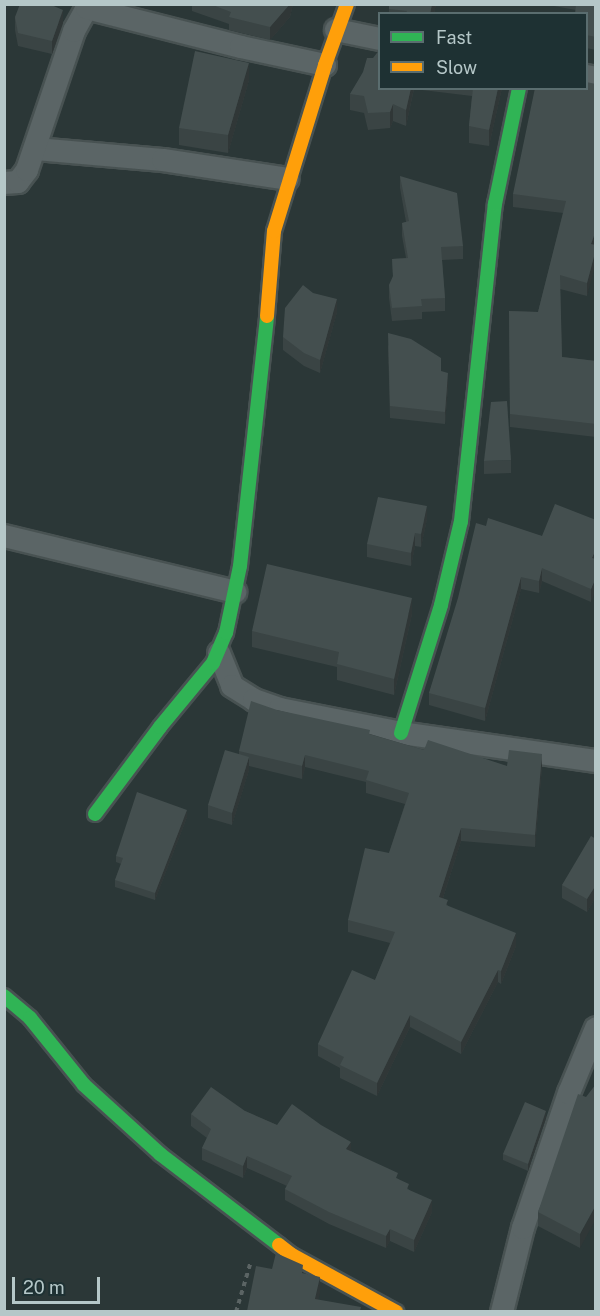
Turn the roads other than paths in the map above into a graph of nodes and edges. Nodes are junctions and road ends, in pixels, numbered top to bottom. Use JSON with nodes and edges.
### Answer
{"nodes":[{"id":1,"x":346,"y":4,"type":"edge"},
{"id":2,"x":89,"y":6,"type":"edge"},
{"id":3,"x":336,"y":30,"type":"junction"},
{"id":4,"x":378,"y":39,"type":"edge"},
{"id":5,"x":325,"y":65,"type":"junction"},
{"id":6,"x":519,"y":90,"type":"edge"},
{"id":7,"x":36,"y":149,"type":"junction"},
{"id":8,"x":288,"y":179,"type":"junction"},
{"id":9,"x":4,"y":183,"type":"edge"},
{"id":10,"x":4,"y":536,"type":"edge"},
{"id":11,"x":235,"y":592,"type":"junction"},
{"id":12,"x":219,"y":652,"type":"junction"},
{"id":13,"x":401,"y":733,"type":"junction"},
{"id":14,"x":596,"y":761,"type":"edge"},
{"id":15,"x":95,"y":814,"type":"dead end"},
{"id":16,"x":4,"y":996,"type":"edge"},
{"id":17,"x":596,"y":1028,"type":"edge"},
{"id":18,"x":396,"y":1311,"type":"edge"},
{"id":19,"x":502,"y":1311,"type":"edge"}],
"edges":[{"from":1,"to":3,"type":"street"},
{"from":2,"to":5,"type":"street"},
{"from":2,"to":7,"type":"street"},
{"from":3,"to":4,"type":"street"},
{"from":3,"to":5,"type":"street"},
{"from":5,"to":8,"type":"street"},
{"from":6,"to":13,"type":"street"},
{"from":7,"to":8,"type":"street"},
{"from":7,"to":9,"type":"street"},
{"from":8,"to":11,"type":"street"},
{"from":10,"to":11,"type":"street"},
{"from":11,"to":12,"type":"street"},
{"from":12,"to":13,"type":"street"},
{"from":12,"to":15,"type":"street"},
{"from":13,"to":14,"type":"street"},
{"from":16,"to":18,"type":"street"},
{"from":17,"to":19,"type":"street"}]}
